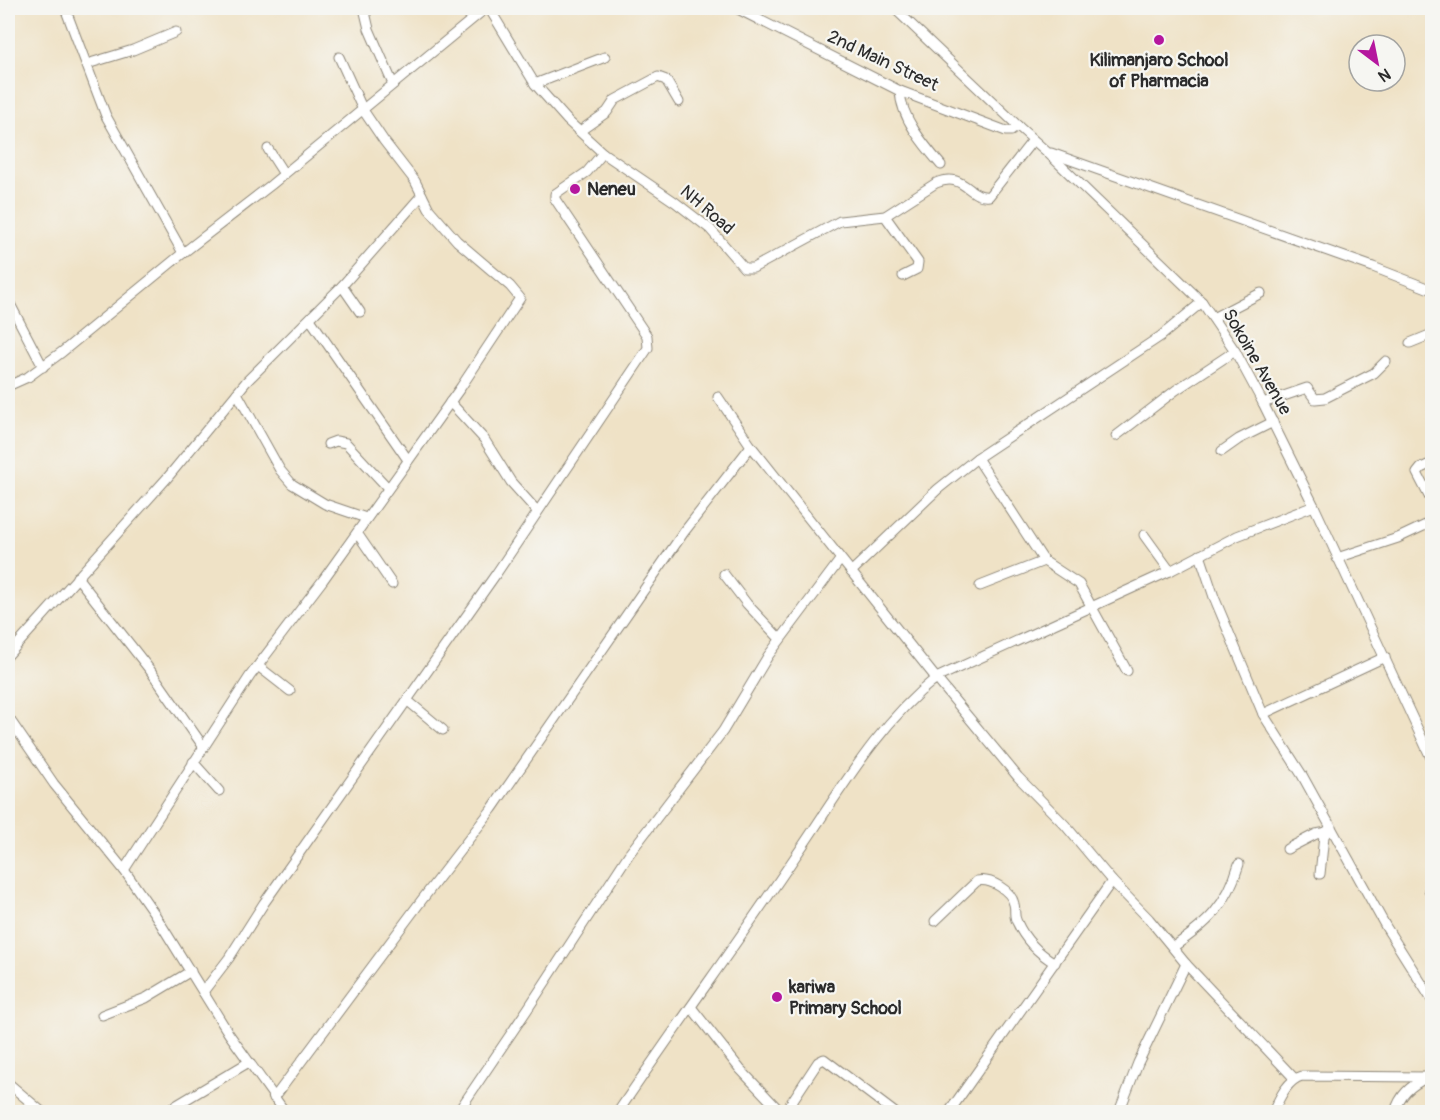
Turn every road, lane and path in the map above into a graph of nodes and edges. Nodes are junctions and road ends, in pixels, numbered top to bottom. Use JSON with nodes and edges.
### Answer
{"nodes":[{"id":1,"x":65,"y":8,"type":"edge"},
{"id":2,"x":364,"y":8,"type":"edge"},
{"id":3,"x":487,"y":8,"type":"edge"},
{"id":4,"x":736,"y":8,"type":"edge"},
{"id":5,"x":894,"y":8,"type":"edge"},
{"id":6,"x":176,"y":32,"type":"dead end"},
{"id":7,"x":339,"y":57,"type":"dead end"},
{"id":8,"x":605,"y":57,"type":"dead end"},
{"id":9,"x":87,"y":64,"type":"junction"},
{"id":10,"x":393,"y":84,"type":"junction"},
{"id":11,"x":535,"y":84,"type":"junction"},
{"id":12,"x":900,"y":90,"type":"junction"},
{"id":13,"x":679,"y":102,"type":"dead end"},
{"id":14,"x":363,"y":110,"type":"junction"},
{"id":15,"x":1018,"y":126,"type":"junction"},
{"id":16,"x":579,"y":131,"type":"junction"},
{"id":17,"x":1034,"y":140,"type":"junction"},
{"id":18,"x":268,"y":149,"type":"dead end"},
{"id":19,"x":1047,"y":152,"type":"junction"},
{"id":20,"x":603,"y":153,"type":"junction"},
{"id":21,"x":940,"y":165,"type":"dead end"},
{"id":22,"x":284,"y":174,"type":"junction"},
{"id":23,"x":422,"y":195,"type":"junction"},
{"id":24,"x":885,"y":216,"type":"junction"},
{"id":25,"x":183,"y":253,"type":"junction"},
{"id":26,"x":903,"y":276,"type":"dead end"},
{"id":27,"x":342,"y":286,"type":"junction"},
{"id":28,"x":1432,"y":290,"type":"edge"},
{"id":29,"x":1261,"y":293,"type":"dead end"},
{"id":30,"x":8,"y":300,"type":"edge"},
{"id":31,"x":1202,"y":303,"type":"junction"},
{"id":32,"x":360,"y":312,"type":"dead end"},
{"id":33,"x":1213,"y":318,"type":"junction"},
{"id":34,"x":310,"y":319,"type":"junction"},
{"id":35,"x":1432,"y":334,"type":"edge"},
{"id":36,"x":1410,"y":343,"type":"dead end"},
{"id":37,"x":1235,"y":351,"type":"junction"},
{"id":38,"x":1386,"y":361,"type":"dead end"},
{"id":39,"x":43,"y":367,"type":"junction"},
{"id":40,"x":8,"y":386,"type":"edge"},
{"id":41,"x":237,"y":393,"type":"junction"},
{"id":42,"x":718,"y":397,"type":"dead end"},
{"id":43,"x":450,"y":402,"type":"junction"},
{"id":44,"x":1263,"y":403,"type":"junction"},
{"id":45,"x":1273,"y":422,"type":"junction"},
{"id":46,"x":1116,"y":436,"type":"dead end"},
{"id":47,"x":328,"y":444,"type":"dead end"},
{"id":48,"x":751,"y":446,"type":"junction"},
{"id":49,"x":1221,"y":451,"type":"dead end"},
{"id":50,"x":977,"y":459,"type":"junction"},
{"id":51,"x":408,"y":460,"type":"junction"},
{"id":52,"x":1432,"y":463,"type":"edge"},
{"id":53,"x":388,"y":488,"type":"junction"},
{"id":54,"x":1432,"y":502,"type":"edge"},
{"id":55,"x":1314,"y":506,"type":"junction"},
{"id":56,"x":537,"y":511,"type":"junction"},
{"id":57,"x":366,"y":518,"type":"junction"},
{"id":58,"x":1432,"y":522,"type":"edge"},
{"id":59,"x":357,"y":533,"type":"junction"},
{"id":60,"x":1144,"y":535,"type":"dead end"},
{"id":61,"x":1200,"y":555,"type":"junction"},
{"id":62,"x":1338,"y":558,"type":"junction"},
{"id":63,"x":840,"y":560,"type":"junction"},
{"id":64,"x":1044,"y":561,"type":"junction"},
{"id":65,"x":1170,"y":571,"type":"junction"},
{"id":66,"x":851,"y":572,"type":"junction"},
{"id":67,"x":724,"y":574,"type":"dead end"},
{"id":68,"x":77,"y":577,"type":"junction"},
{"id":69,"x":392,"y":584,"type":"dead end"},
{"id":70,"x":980,"y":586,"type":"dead end"},
{"id":71,"x":1091,"y":606,"type":"junction"},
{"id":72,"x":780,"y":639,"type":"junction"},
{"id":73,"x":8,"y":655,"type":"edge"},
{"id":74,"x":1385,"y":657,"type":"junction"},
{"id":75,"x":258,"y":666,"type":"junction"},
{"id":76,"x":1127,"y":672,"type":"dead end"},
{"id":77,"x":936,"y":678,"type":"junction"},
{"id":78,"x":290,"y":691,"type":"dead end"},
{"id":79,"x":408,"y":701,"type":"junction"},
{"id":80,"x":1263,"y":714,"type":"junction"},
{"id":81,"x":8,"y":717,"type":"edge"},
{"id":82,"x":443,"y":730,"type":"dead end"},
{"id":83,"x":203,"y":746,"type":"junction"},
{"id":84,"x":1432,"y":760,"type":"edge"},
{"id":85,"x":193,"y":762,"type":"junction"},
{"id":86,"x":219,"y":791,"type":"dead end"},
{"id":87,"x":1329,"y":829,"type":"junction"},
{"id":88,"x":1287,"y":849,"type":"dead end"},
{"id":89,"x":1239,"y":864,"type":"dead end"},
{"id":90,"x":124,"y":870,"type":"junction"},
{"id":91,"x":1320,"y":874,"type":"dead end"},
{"id":92,"x":1112,"y":881,"type":"junction"},
{"id":93,"x":935,"y":921,"type":"dead end"},
{"id":94,"x":1173,"y":947,"type":"junction"},
{"id":95,"x":1055,"y":963,"type":"junction"},
{"id":96,"x":1186,"y":964,"type":"junction"},
{"id":97,"x":191,"y":971,"type":"junction"},
{"id":98,"x":203,"y":992,"type":"junction"},
{"id":99,"x":1432,"y":1000,"type":"edge"},
{"id":100,"x":691,"y":1007,"type":"junction"},
{"id":101,"x":102,"y":1015,"type":"dead end"},
{"id":102,"x":249,"y":1062,"type":"junction"},
{"id":103,"x":1430,"y":1076,"type":"edge"},
{"id":104,"x":1294,"y":1078,"type":"junction"},
{"id":105,"x":8,"y":1083,"type":"edge"},
{"id":106,"x":274,"y":1098,"type":"junction"},
{"id":107,"x":42,"y":1113,"type":"edge"},
{"id":108,"x":165,"y":1113,"type":"edge"},
{"id":109,"x":285,"y":1113,"type":"edge"},
{"id":110,"x":458,"y":1113,"type":"edge"},
{"id":111,"x":618,"y":1113,"type":"edge"},
{"id":112,"x":783,"y":1113,"type":"edge"},
{"id":113,"x":894,"y":1113,"type":"edge"},
{"id":114,"x":949,"y":1113,"type":"edge"},
{"id":115,"x":1119,"y":1113,"type":"edge"},
{"id":116,"x":1273,"y":1113,"type":"edge"},
{"id":117,"x":1395,"y":1113,"type":"edge"}],
"edges":[{"from":1,"to":9,"type":"street"},
{"from":2,"to":10,"type":"street"},
{"from":3,"to":10,"type":"street"},
{"from":3,"to":11,"type":"street","name":"NH Road"},
{"from":4,"to":12,"type":"street","name":"2nd Main Street"},
{"from":5,"to":15,"type":"street","name":"Sokoine Avenue"},
{"from":6,"to":9,"type":"street"},
{"from":7,"to":14,"type":"street"},
{"from":8,"to":11,"type":"street"},
{"from":9,"to":25,"type":"street"},
{"from":10,"to":14,"type":"street"},
{"from":11,"to":16,"type":"street","name":"NH Road"},
{"from":12,"to":15,"type":"street","name":"2nd Main Street"},
{"from":12,"to":21,"type":"street"},
{"from":13,"to":16,"type":"street"},
{"from":14,"to":22,"type":"street"},
{"from":14,"to":23,"type":"street"},
{"from":15,"to":17,"type":"street","name":"Sokoine Avenue"},
{"from":16,"to":20,"type":"street","name":"NH Road"},
{"from":17,"to":19,"type":"street","name":"Sokoine Avenue"},
{"from":17,"to":24,"type":"street","name":"NH Road"},
{"from":18,"to":22,"type":"street"},
{"from":19,"to":28,"type":"street"},
{"from":19,"to":31,"type":"street","name":"Sokoine Avenue"},
{"from":20,"to":24,"type":"street","name":"NH Road"},
{"from":20,"to":56,"type":"street"},
{"from":22,"to":25,"type":"street"},
{"from":23,"to":27,"type":"street"},
{"from":23,"to":43,"type":"street"},
{"from":24,"to":26,"type":"street"},
{"from":25,"to":39,"type":"street"},
{"from":27,"to":32,"type":"street"},
{"from":27,"to":34,"type":"street"},
{"from":29,"to":33,"type":"street"},
{"from":30,"to":39,"type":"street"},
{"from":31,"to":33,"type":"street","name":"Sokoine Avenue"},
{"from":31,"to":50,"type":"street"},
{"from":33,"to":37,"type":"street","name":"Sokoine Avenue"},
{"from":34,"to":41,"type":"street"},
{"from":34,"to":51,"type":"street"},
{"from":35,"to":36,"type":"street"},
{"from":37,"to":44,"type":"street","name":"Sokoine Avenue"},
{"from":37,"to":46,"type":"street"},
{"from":38,"to":44,"type":"street"},
{"from":39,"to":40,"type":"street"},
{"from":41,"to":57,"type":"street"},
{"from":41,"to":68,"type":"street"},
{"from":42,"to":48,"type":"street"},
{"from":43,"to":51,"type":"street"},
{"from":43,"to":56,"type":"street"},
{"from":44,"to":45,"type":"street","name":"Sokoine Avenue"},
{"from":45,"to":49,"type":"street"},
{"from":45,"to":55,"type":"street","name":"Sokoine Avenue"},
{"from":47,"to":53,"type":"street"},
{"from":48,"to":63,"type":"street"},
{"from":48,"to":106,"type":"street"},
{"from":50,"to":64,"type":"street"},
{"from":50,"to":66,"type":"street"},
{"from":51,"to":53,"type":"street"},
{"from":52,"to":54,"type":"street"},
{"from":53,"to":57,"type":"street"},
{"from":55,"to":61,"type":"street"},
{"from":55,"to":62,"type":"street","name":"Sokoine Avenue"},
{"from":56,"to":79,"type":"street"},
{"from":57,"to":59,"type":"street"},
{"from":58,"to":62,"type":"street"},
{"from":59,"to":69,"type":"street"},
{"from":59,"to":75,"type":"street"},
{"from":60,"to":65,"type":"street"},
{"from":61,"to":65,"type":"street"},
{"from":61,"to":80,"type":"street"},
{"from":62,"to":74,"type":"street","name":"Sokoine Avenue"},
{"from":63,"to":66,"type":"street"},
{"from":63,"to":72,"type":"street"},
{"from":64,"to":70,"type":"street"},
{"from":64,"to":71,"type":"street"},
{"from":65,"to":71,"type":"street"},
{"from":66,"to":77,"type":"street"},
{"from":67,"to":72,"type":"street"},
{"from":68,"to":73,"type":"street"},
{"from":68,"to":83,"type":"street"},
{"from":71,"to":76,"type":"street"},
{"from":71,"to":77,"type":"street"},
{"from":72,"to":110,"type":"street"},
{"from":74,"to":80,"type":"street"},
{"from":74,"to":84,"type":"street","name":"Sokoine Avenue"},
{"from":75,"to":78,"type":"street"},
{"from":75,"to":83,"type":"street"},
{"from":77,"to":92,"type":"street"},
{"from":77,"to":100,"type":"street"},
{"from":79,"to":82,"type":"street"},
{"from":79,"to":98,"type":"street"},
{"from":80,"to":87,"type":"street"},
{"from":81,"to":90,"type":"street"},
{"from":83,"to":85,"type":"street"},
{"from":85,"to":86,"type":"street"},
{"from":85,"to":90,"type":"street"},
{"from":87,"to":88,"type":"street"},
{"from":87,"to":91,"type":"street"},
{"from":87,"to":99,"type":"street"},
{"from":89,"to":94,"type":"street"},
{"from":90,"to":97,"type":"street"},
{"from":92,"to":94,"type":"street"},
{"from":92,"to":95,"type":"street"},
{"from":93,"to":95,"type":"street"},
{"from":94,"to":96,"type":"street"},
{"from":95,"to":114,"type":"street"},
{"from":96,"to":104,"type":"street"},
{"from":96,"to":115,"type":"street"},
{"from":97,"to":98,"type":"street"},
{"from":97,"to":101,"type":"street"},
{"from":98,"to":102,"type":"street"},
{"from":100,"to":111,"type":"street"},
{"from":100,"to":112,"type":"street"},
{"from":102,"to":106,"type":"street"},
{"from":102,"to":108,"type":"street"},
{"from":103,"to":104,"type":"street"},
{"from":103,"to":117,"type":"street"},
{"from":104,"to":116,"type":"street"},
{"from":105,"to":107,"type":"street"},
{"from":106,"to":109,"type":"street"},
{"from":112,"to":113,"type":"street"}]}
